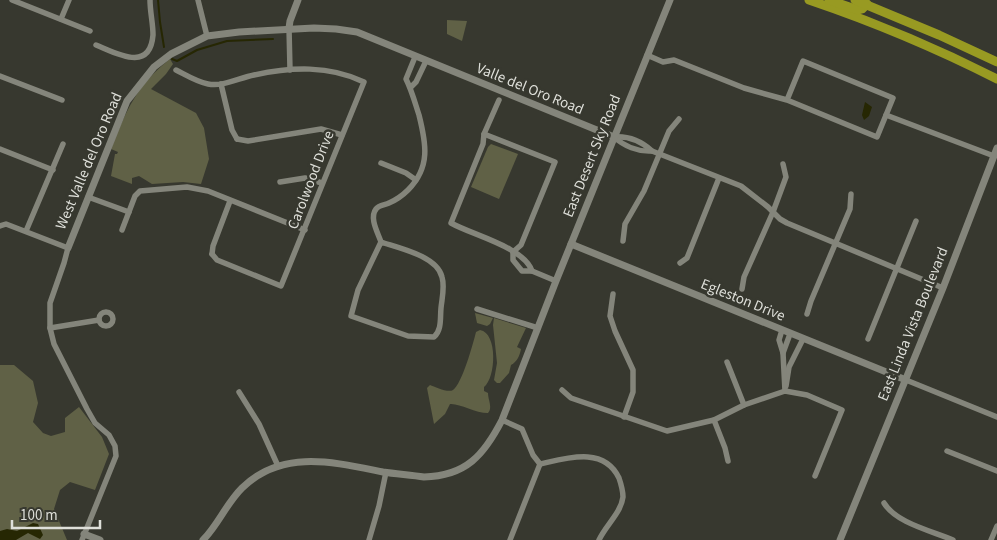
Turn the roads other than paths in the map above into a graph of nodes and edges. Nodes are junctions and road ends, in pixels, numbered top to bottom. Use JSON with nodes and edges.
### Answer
{"nodes":[{"id":1,"x":12,"y":0,"type":"edge"},
{"id":2,"x":69,"y":0,"type":"edge"},
{"id":3,"x":150,"y":0,"type":"edge"},
{"id":4,"x":198,"y":0,"type":"edge"},
{"id":5,"x":298,"y":0,"type":"edge"},
{"id":6,"x":670,"y":0,"type":"edge"},
{"id":7,"x":809,"y":0,"type":"edge"},
{"id":8,"x":829,"y":0,"type":"edge"},
{"id":9,"x":855,"y":0,"type":"edge"},
{"id":10,"x":867,"y":4,"type":"junction"},
{"id":11,"x":61,"y":19,"type":"junction"},
{"id":12,"x":289,"y":28,"type":"junction"},
{"id":13,"x":90,"y":31,"type":"dead end"},
{"id":14,"x":207,"y":36,"type":"junction"},
{"id":15,"x":96,"y":45,"type":"dead end"},
{"id":16,"x":647,"y":55,"type":"junction"},
{"id":17,"x":415,"y":57,"type":"junction"},
{"id":18,"x":426,"y":61,"type":"junction"},
{"id":19,"x":997,"y":62,"type":"edge"},
{"id":20,"x":436,"y":65,"type":"joint"},
{"id":21,"x":176,"y":70,"type":"dead end"},
{"id":22,"x":290,"y":70,"type":"junction"},
{"id":23,"x":0,"y":76,"type":"edge"},
{"id":24,"x":997,"y":79,"type":"edge"},
{"id":25,"x":221,"y":84,"type":"junction"},
{"id":26,"x":410,"y":87,"type":"junction"},
{"id":27,"x":62,"y":100,"type":"dead end"},
{"id":28,"x":499,"y":100,"type":"dead end"},
{"id":29,"x":786,"y":100,"type":"junction"},
{"id":30,"x":886,"y":115,"type":"junction"},
{"id":31,"x":679,"y":119,"type":"dead end"},
{"id":32,"x":484,"y":134,"type":"junction"},
{"id":33,"x":342,"y":135,"type":"junction"},
{"id":34,"x":614,"y":137,"type":"junction"},
{"id":35,"x":63,"y":144,"type":"dead end"},
{"id":36,"x":997,"y":148,"type":"edge"},
{"id":37,"x":0,"y":149,"type":"edge"},
{"id":38,"x":659,"y":154,"type":"junction"},
{"id":39,"x":994,"y":156,"type":"junction"},
{"id":40,"x":381,"y":163,"type":"dead end"},
{"id":41,"x":783,"y":164,"type":"dead end"},
{"id":42,"x":53,"y":170,"type":"junction"},
{"id":43,"x":719,"y":178,"type":"junction"},
{"id":44,"x":416,"y":180,"type":"junction"},
{"id":45,"x":280,"y":182,"type":"dead end"},
{"id":46,"x":322,"y":183,"type":"junction"},
{"id":47,"x":851,"y":194,"type":"dead end"},
{"id":48,"x":88,"y":196,"type":"junction"},
{"id":49,"x":230,"y":201,"type":"junction"},
{"id":50,"x":129,"y":212,"type":"junction"},
{"id":51,"x":773,"y":212,"type":"junction"},
{"id":52,"x":916,"y":221,"type":"dead end"},
{"id":53,"x":0,"y":226,"type":"edge"},
{"id":54,"x":122,"y":230,"type":"dead end"},
{"id":55,"x":305,"y":230,"type":"junction"},
{"id":56,"x":26,"y":231,"type":"junction"},
{"id":57,"x":623,"y":241,"type":"dead end"},
{"id":58,"x":381,"y":242,"type":"junction"},
{"id":59,"x":571,"y":244,"type":"junction"},
{"id":60,"x":836,"y":244,"type":"junction"},
{"id":61,"x":68,"y":248,"type":"junction"},
{"id":62,"x":513,"y":252,"type":"junction"},
{"id":63,"x":680,"y":263,"type":"dead end"},
{"id":64,"x":897,"y":269,"type":"junction"},
{"id":65,"x":556,"y":281,"type":"junction"},
{"id":66,"x":942,"y":288,"type":"junction"},
{"id":67,"x":742,"y":289,"type":"dead end"},
{"id":68,"x":613,"y":294,"type":"dead end"},
{"id":69,"x":477,"y":309,"type":"dead end"},
{"id":70,"x":807,"y":314,"type":"dead end"},
{"id":71,"x":99,"y":320,"type":"dead end"},
{"id":72,"x":540,"y":325,"type":"junction"},
{"id":73,"x":50,"y":328,"type":"junction"},
{"id":74,"x":782,"y":330,"type":"junction"},
{"id":75,"x":790,"y":334,"type":"junction"},
{"id":76,"x":803,"y":339,"type":"junction"},
{"id":77,"x":868,"y":339,"type":"dead end"},
{"id":78,"x":783,"y":353,"type":"junction"},
{"id":79,"x":796,"y":353,"type":"junction"},
{"id":80,"x":727,"y":362,"type":"dead end"},
{"id":81,"x":906,"y":380,"type":"junction"},
{"id":82,"x":562,"y":390,"type":"dead end"},
{"id":83,"x":785,"y":391,"type":"junction"},
{"id":84,"x":239,"y":392,"type":"dead end"},
{"id":85,"x":744,"y":405,"type":"junction"},
{"id":86,"x":624,"y":417,"type":"junction"},
{"id":87,"x":997,"y":417,"type":"edge"},
{"id":88,"x":502,"y":420,"type":"junction"},
{"id":89,"x":714,"y":420,"type":"junction"},
{"id":90,"x":947,"y":450,"type":"dead end"},
{"id":91,"x":728,"y":461,"type":"dead end"},
{"id":92,"x":540,"y":464,"type":"junction"},
{"id":93,"x":278,"y":466,"type":"junction"},
{"id":94,"x":997,"y":471,"type":"edge"},
{"id":95,"x":386,"y":472,"type":"junction"},
{"id":96,"x":815,"y":476,"type":"dead end"},
{"id":97,"x":884,"y":503,"type":"dead end"},
{"id":98,"x":997,"y":526,"type":"edge"},
{"id":99,"x":83,"y":537,"type":"edge"},
{"id":100,"x":100,"y":540,"type":"edge"},
{"id":101,"x":202,"y":540,"type":"edge"},
{"id":102,"x":370,"y":540,"type":"edge"},
{"id":103,"x":510,"y":540,"type":"edge"},
{"id":104,"x":599,"y":540,"type":"edge"},
{"id":105,"x":840,"y":540,"type":"edge"},
{"id":106,"x":953,"y":540,"type":"edge"},
{"id":107,"x":991,"y":540,"type":"edge"}],
"edges":[{"from":1,"to":11,"type":"street"},
{"from":2,"to":11,"type":"street"},
{"from":3,"to":15,"type":"street"},
{"from":4,"to":14,"type":"street"},
{"from":5,"to":12,"type":"street"},
{"from":6,"to":16,"type":"street","name":"East Desert Sky Road"},
{"from":7,"to":24,"type":"highway"},
{"from":8,"to":10,"type":"highway"},
{"from":9,"to":10,"type":"highway"},
{"from":10,"to":19,"type":"highway"},
{"from":11,"to":13,"type":"street"},
{"from":12,"to":14,"type":"street","name":"West Valle del Oro Road"},
{"from":12,"to":17,"type":"street","name":"West Valle del Oro Road"},
{"from":12,"to":22,"type":"street"},
{"from":14,"to":48,"type":"street","name":"West Valle del Oro Road"},
{"from":16,"to":29,"type":"street"},
{"from":16,"to":34,"type":"street","name":"East Desert Sky Road"},
{"from":17,"to":18,"type":"street","name":"West Valle del Oro Road"},
{"from":17,"to":26,"type":"street"},
{"from":18,"to":20,"type":"street","name":"West Valle del Oro Road"},
{"from":18,"to":26,"type":"street"},
{"from":20,"to":34,"type":"street","name":"Valle del Oro Road"},
{"from":21,"to":25,"type":"street"},
{"from":22,"to":25,"type":"street"},
{"from":22,"to":33,"type":"street","name":"Carolwood Drive"},
{"from":23,"to":27,"type":"street"},
{"from":25,"to":33,"type":"street"},
{"from":26,"to":44,"type":"street"},
{"from":28,"to":32,"type":"street"},
{"from":29,"to":30,"type":"street"},
{"from":29,"to":30,"type":"street"},
{"from":30,"to":39,"type":"street"},
{"from":31,"to":38,"type":"street"},
{"from":32,"to":62,"type":"street"},
{"from":32,"to":62,"type":"street"},
{"from":33,"to":46,"type":"street","name":"Carolwood Drive"},
{"from":34,"to":38,"type":"street"},
{"from":34,"to":59,"type":"street","name":"East Desert Sky Road"},
{"from":35,"to":42,"type":"street"},
{"from":36,"to":39,"type":"street","name":"East Linda Vista Boulevard"},
{"from":37,"to":42,"type":"street"},
{"from":38,"to":43,"type":"street"},
{"from":38,"to":57,"type":"street"},
{"from":39,"to":66,"type":"street","name":"East Linda Vista Boulevard"},
{"from":40,"to":44,"type":"street"},
{"from":41,"to":51,"type":"street"},
{"from":42,"to":56,"type":"street"},
{"from":43,"to":51,"type":"street"},
{"from":43,"to":63,"type":"street"},
{"from":44,"to":58,"type":"street"},
{"from":45,"to":46,"type":"street"},
{"from":46,"to":55,"type":"street","name":"Carolwood Drive"},
{"from":47,"to":60,"type":"street"},
{"from":48,"to":50,"type":"street"},
{"from":48,"to":61,"type":"street","name":"West Valle del Oro Road"},
{"from":49,"to":50,"type":"street"},
{"from":49,"to":55,"type":"street"},
{"from":49,"to":55,"type":"street","name":"Carolwood Drive"},
{"from":50,"to":54,"type":"street"},
{"from":51,"to":60,"type":"street"},
{"from":51,"to":67,"type":"street"},
{"from":52,"to":64,"type":"street"},
{"from":53,"to":56,"type":"street"},
{"from":56,"to":61,"type":"street"},
{"from":58,"to":58,"type":"street"},
{"from":59,"to":65,"type":"street","name":"East Desert Sky Road"},
{"from":59,"to":74,"type":"street","name":"Egleston Drive"},
{"from":60,"to":64,"type":"street"},
{"from":60,"to":70,"type":"street"},
{"from":61,"to":73,"type":"street","name":"West Valle del Oro Road"},
{"from":62,"to":65,"type":"street"},
{"from":64,"to":66,"type":"street"},
{"from":64,"to":77,"type":"street"},
{"from":65,"to":72,"type":"street","name":"East Desert Sky Road"},
{"from":66,"to":81,"type":"street","name":"East Linda Vista Boulevard"},
{"from":68,"to":86,"type":"street"},
{"from":69,"to":72,"type":"street"},
{"from":71,"to":73,"type":"street"},
{"from":72,"to":88,"type":"street","name":"East Desert Sky Road"},
{"from":73,"to":99,"type":"street","name":"West Valle del Oro Road"},
{"from":74,"to":75,"type":"street","name":"Egleston Drive"},
{"from":74,"to":78,"type":"street"},
{"from":75,"to":76,"type":"street","name":"Egleston Drive"},
{"from":75,"to":78,"type":"street"},
{"from":76,"to":79,"type":"street"},
{"from":76,"to":81,"type":"street","name":"Egleston Drive"},
{"from":78,"to":79,"type":"street"},
{"from":78,"to":83,"type":"street"},
{"from":79,"to":83,"type":"street"},
{"from":80,"to":85,"type":"street"},
{"from":81,"to":87,"type":"street"},
{"from":81,"to":105,"type":"street","name":"East Linda Vista Boulevard"},
{"from":82,"to":86,"type":"street"},
{"from":83,"to":85,"type":"street"},
{"from":83,"to":96,"type":"street"},
{"from":84,"to":93,"type":"street"},
{"from":85,"to":89,"type":"street"},
{"from":86,"to":89,"type":"street"},
{"from":88,"to":92,"type":"street"},
{"from":88,"to":95,"type":"street","name":"East Desert Sky Road"},
{"from":89,"to":91,"type":"street"},
{"from":90,"to":94,"type":"street"},
{"from":92,"to":103,"type":"street"},
{"from":92,"to":104,"type":"street"},
{"from":93,"to":95,"type":"street","name":"East Desert Sky Road"},
{"from":93,"to":101,"type":"street","name":"East Desert Sky Road"},
{"from":95,"to":102,"type":"street"},
{"from":97,"to":106,"type":"street"},
{"from":98,"to":107,"type":"street"},
{"from":99,"to":100,"type":"street"}]}
